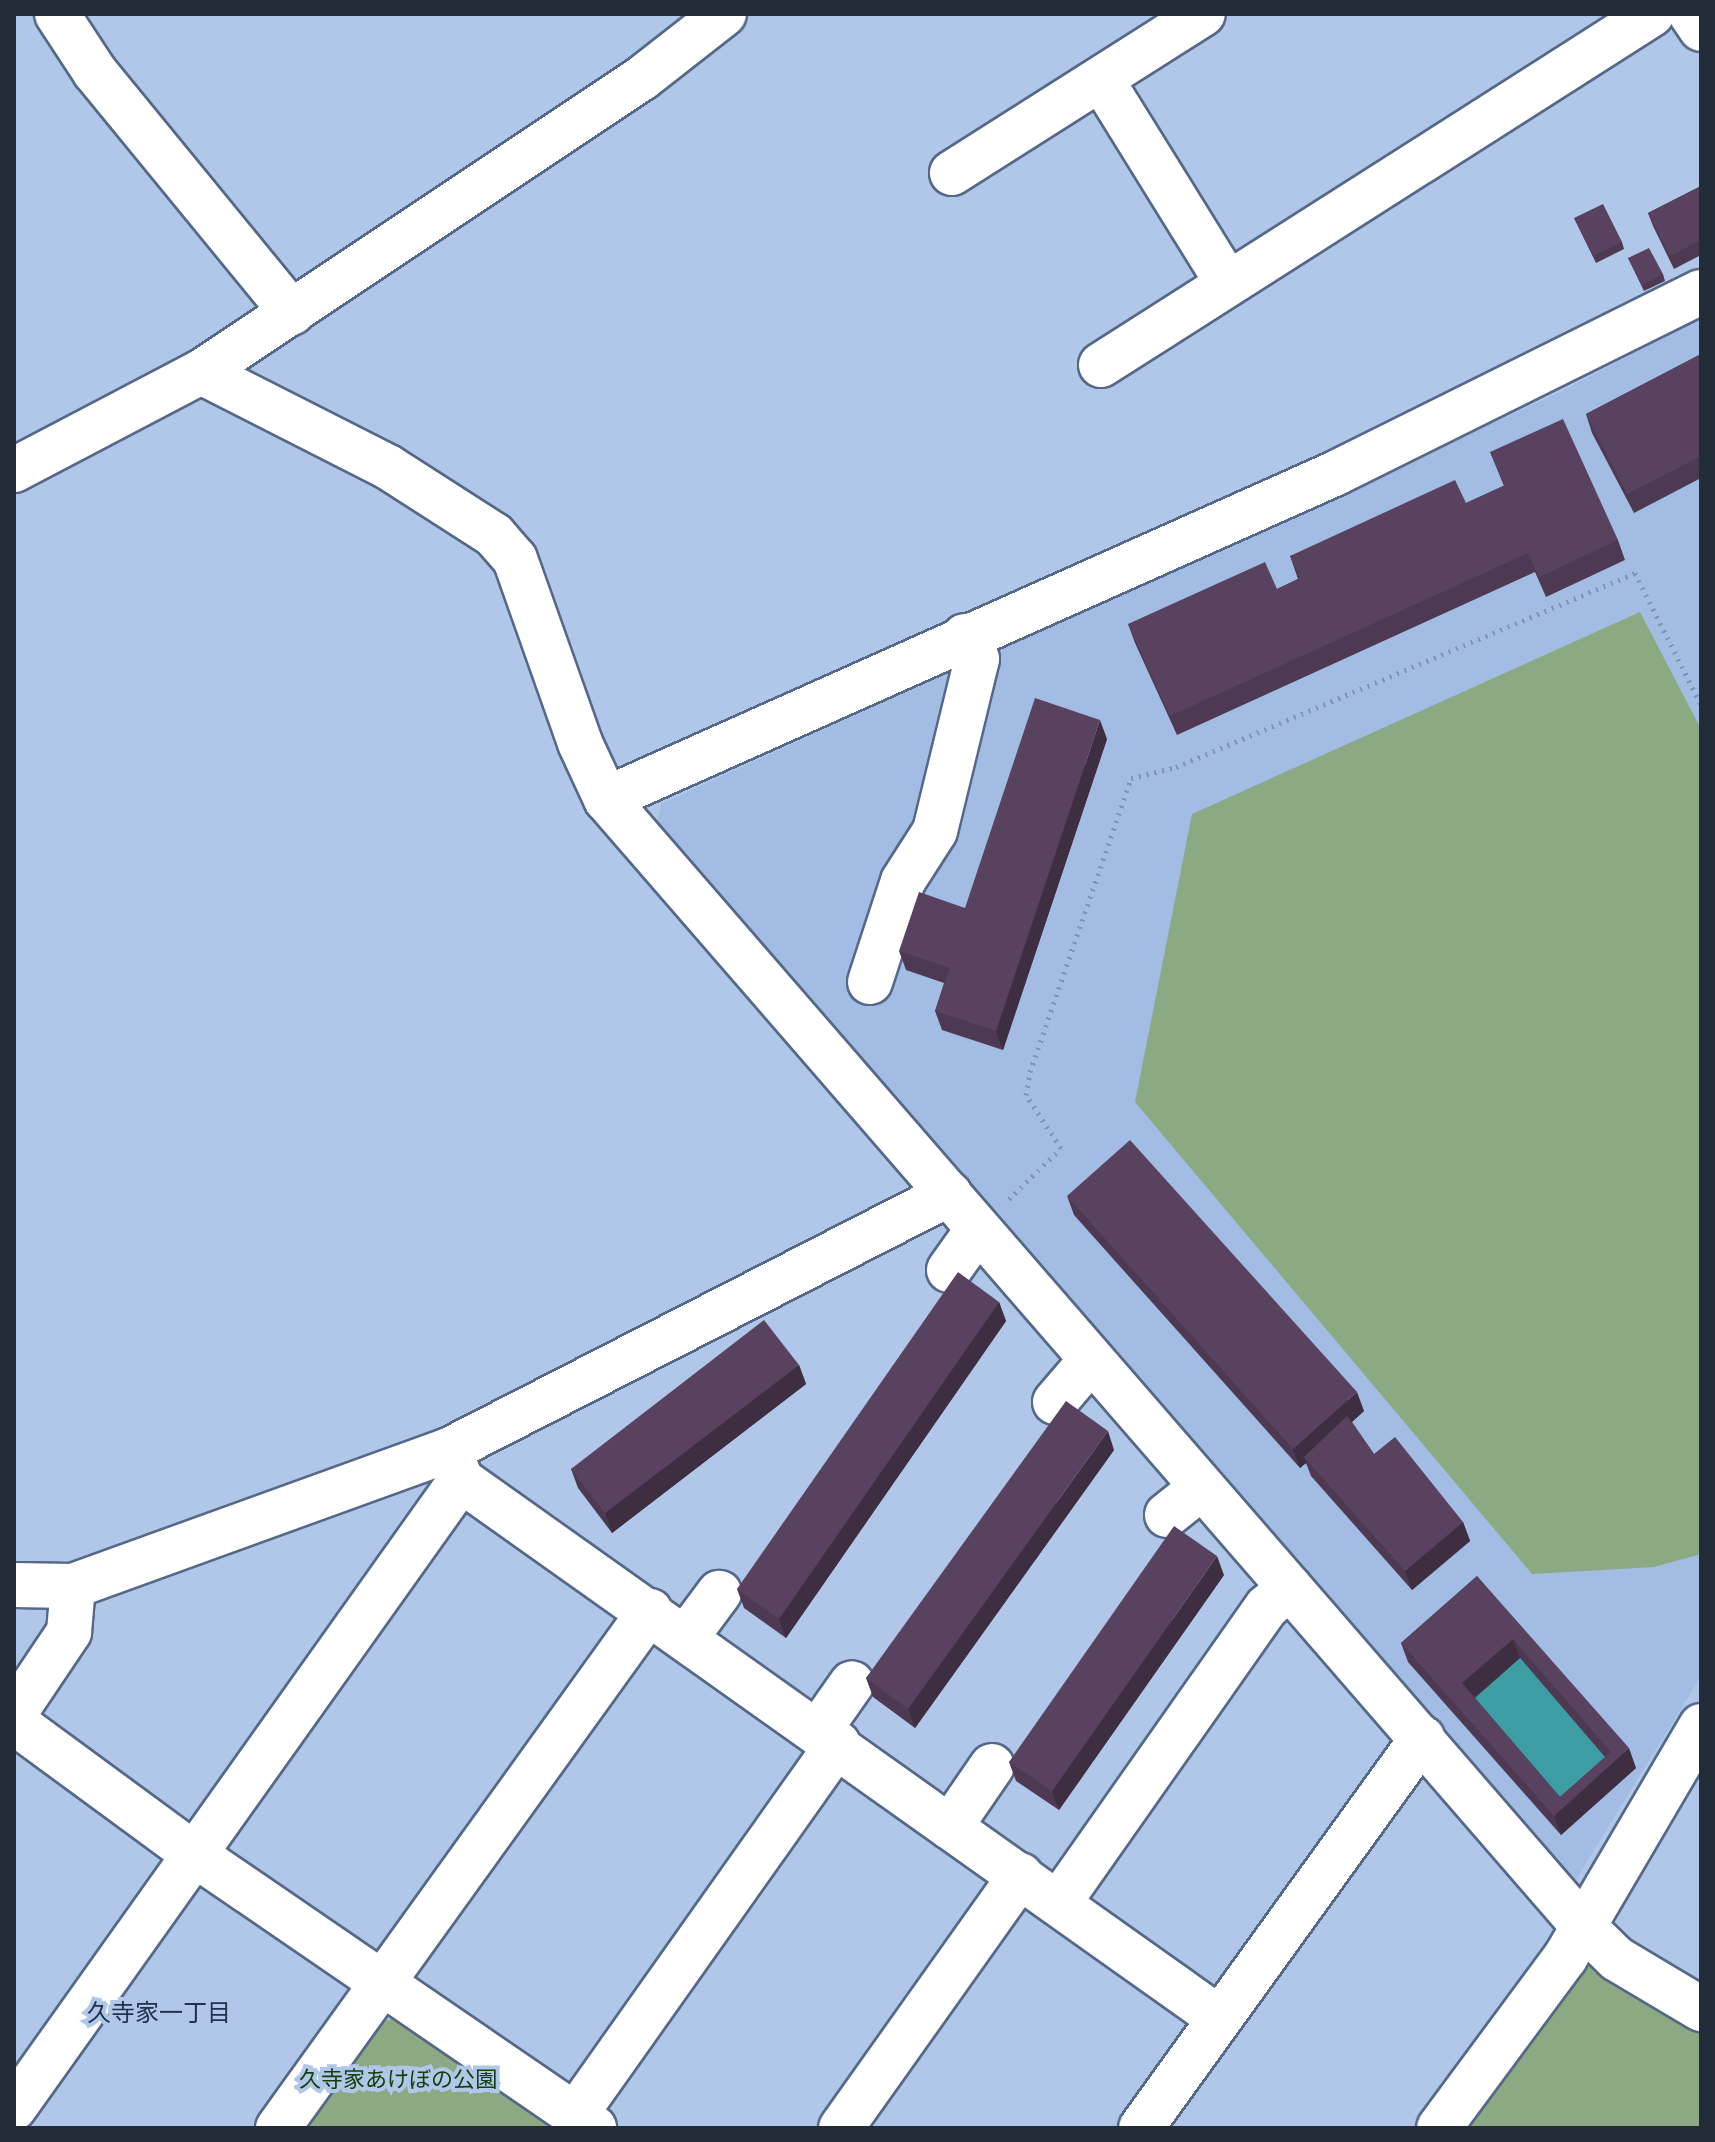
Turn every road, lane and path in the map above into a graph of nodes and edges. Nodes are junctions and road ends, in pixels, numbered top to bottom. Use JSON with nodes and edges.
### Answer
{"nodes":[{"id":1,"x":57,"y":14,"type":"edge"},
{"id":2,"x":724,"y":14,"type":"edge"},
{"id":3,"x":1203,"y":14,"type":"edge"},
{"id":4,"x":1652,"y":14,"type":"edge"},
{"id":5,"x":1691,"y":14,"type":"edge"},
{"id":6,"x":1701,"y":29,"type":"edge"},
{"id":7,"x":1101,"y":79,"type":"junction"},
{"id":8,"x":952,"y":173,"type":"dead end"},
{"id":9,"x":1228,"y":284,"type":"junction"},
{"id":10,"x":1701,"y":292,"type":"edge"},
{"id":11,"x":292,"y":313,"type":"junction"},
{"id":12,"x":1101,"y":365,"type":"dead end"},
{"id":13,"x":201,"y":372,"type":"junction"},
{"id":14,"x":14,"y":470,"type":"edge"},
{"id":15,"x":965,"y":636,"type":"junction"},
{"id":16,"x":1701,"y":705,"type":"edge"},
{"id":17,"x":606,"y":799,"type":"junction"},
{"id":18,"x":870,"y":982,"type":"dead end"},
{"id":19,"x":949,"y":1194,"type":"junction"},
{"id":20,"x":978,"y":1229,"type":"junction"},
{"id":21,"x":949,"y":1270,"type":"dead end"},
{"id":22,"x":1091,"y":1360,"type":"junction"},
{"id":23,"x":1055,"y":1402,"type":"dead end"},
{"id":24,"x":455,"y":1465,"type":"junction"},
{"id":25,"x":1201,"y":1488,"type":"junction"},
{"id":26,"x":1167,"y":1515,"type":"dead end"},
{"id":27,"x":14,"y":1585,"type":"edge"},
{"id":28,"x":73,"y":1586,"type":"junction"},
{"id":29,"x":1290,"y":1587,"type":"junction"},
{"id":30,"x":719,"y":1593,"type":"dead end"},
{"id":31,"x":650,"y":1611,"type":"junction"},
{"id":32,"x":687,"y":1636,"type":"junction"},
{"id":33,"x":852,"y":1683,"type":"dead end"},
{"id":34,"x":14,"y":1714,"type":"edge"},
{"id":35,"x":14,"y":1722,"type":"edge"},
{"id":36,"x":1701,"y":1726,"type":"edge"},
{"id":37,"x":828,"y":1737,"type":"junction"},
{"id":38,"x":1422,"y":1738,"type":"junction"},
{"id":39,"x":992,"y":1766,"type":"dead end"},
{"id":40,"x":950,"y":1827,"type":"junction"},
{"id":41,"x":194,"y":1854,"type":"junction"},
{"id":42,"x":1021,"y":1875,"type":"junction"},
{"id":43,"x":1060,"y":1901,"type":"junction"},
{"id":44,"x":1582,"y":1925,"type":"junction"},
{"id":45,"x":382,"y":1984,"type":"junction"},
{"id":46,"x":1701,"y":2009,"type":"edge"},
{"id":47,"x":1219,"y":2018,"type":"junction"},
{"id":48,"x":14,"y":2108,"type":"edge"},
{"id":49,"x":584,"y":2122,"type":"edge"},
{"id":50,"x":278,"y":2128,"type":"edge"},
{"id":51,"x":841,"y":2128,"type":"edge"},
{"id":52,"x":1141,"y":2128,"type":"edge"},
{"id":53,"x":1439,"y":2128,"type":"edge"}],
"edges":[{"from":1,"to":11,"type":"street"},
{"from":2,"to":11,"type":"street"},
{"from":3,"to":7,"type":"street"},
{"from":4,"to":9,"type":"street"},
{"from":5,"to":6,"type":"street"},
{"from":7,"to":8,"type":"street"},
{"from":7,"to":9,"type":"street"},
{"from":9,"to":12,"type":"street"},
{"from":10,"to":15,"type":"street"},
{"from":11,"to":13,"type":"street"},
{"from":13,"to":14,"type":"street"},
{"from":13,"to":17,"type":"street"},
{"from":15,"to":17,"type":"street"},
{"from":15,"to":18,"type":"street"},
{"from":16,"to":20,"type":"path"},
{"from":17,"to":19,"type":"street"},
{"from":19,"to":20,"type":"street"},
{"from":19,"to":24,"type":"street"},
{"from":20,"to":21,"type":"street"},
{"from":20,"to":22,"type":"street"},
{"from":22,"to":23,"type":"street"},
{"from":22,"to":25,"type":"street"},
{"from":24,"to":28,"type":"street"},
{"from":24,"to":31,"type":"street"},
{"from":24,"to":41,"type":"street"},
{"from":25,"to":26,"type":"street"},
{"from":25,"to":29,"type":"street"},
{"from":27,"to":28,"type":"street"},
{"from":28,"to":34,"type":"street"},
{"from":29,"to":38,"type":"street"},
{"from":29,"to":43,"type":"street"},
{"from":30,"to":32,"type":"street"},
{"from":31,"to":32,"type":"street"},
{"from":31,"to":45,"type":"street"},
{"from":32,"to":37,"type":"street"},
{"from":33,"to":37,"type":"street"},
{"from":35,"to":41,"type":"street"},
{"from":36,"to":44,"type":"street"},
{"from":37,"to":40,"type":"street"},
{"from":37,"to":49,"type":"street"},
{"from":38,"to":44,"type":"street"},
{"from":38,"to":47,"type":"street"},
{"from":39,"to":40,"type":"street"},
{"from":40,"to":42,"type":"street"},
{"from":41,"to":45,"type":"street"},
{"from":41,"to":48,"type":"street"},
{"from":42,"to":43,"type":"street"},
{"from":42,"to":51,"type":"street"},
{"from":43,"to":47,"type":"street"},
{"from":44,"to":46,"type":"street"},
{"from":44,"to":53,"type":"street"},
{"from":45,"to":49,"type":"street"},
{"from":45,"to":50,"type":"street"},
{"from":47,"to":52,"type":"street"}]}
